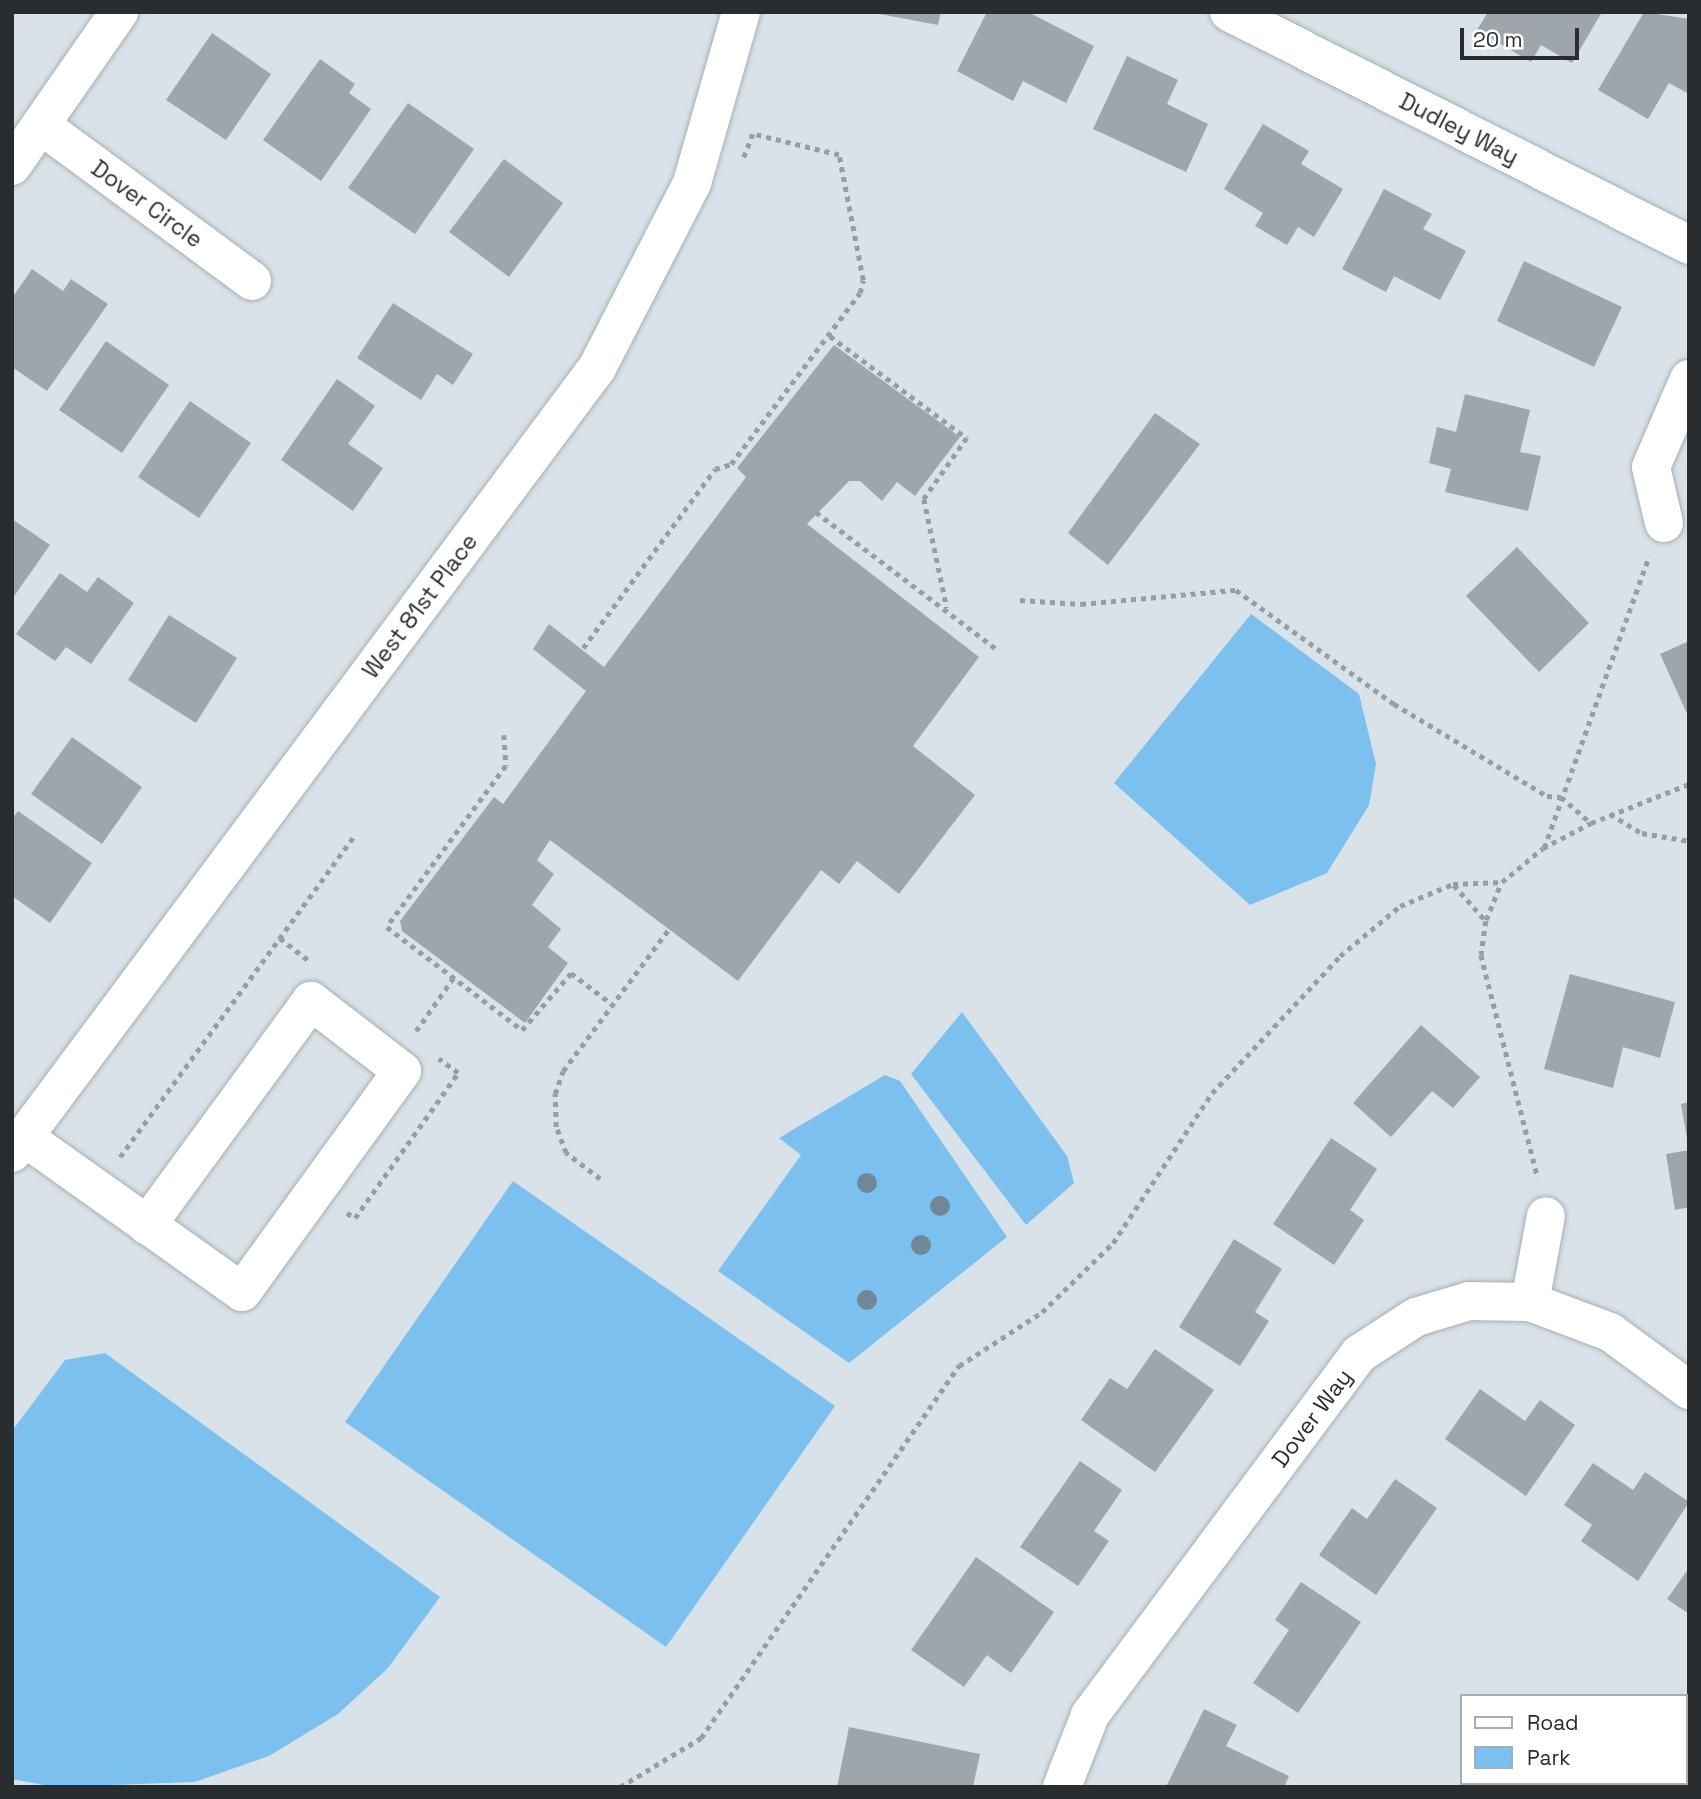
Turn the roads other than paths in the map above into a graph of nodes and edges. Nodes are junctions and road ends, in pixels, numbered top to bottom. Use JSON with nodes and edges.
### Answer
{"nodes":[{"id":1,"x":118,"y":12,"type":"edge"},
{"id":2,"x":741,"y":12,"type":"edge"},
{"id":3,"x":1229,"y":12,"type":"edge"},
{"id":4,"x":42,"y":126,"type":"junction"},
{"id":5,"x":12,"y":166,"type":"edge"},
{"id":6,"x":1689,"y":246,"type":"edge"},
{"id":7,"x":252,"y":281,"type":"dead end"},
{"id":8,"x":1689,"y":379,"type":"edge"},
{"id":9,"x":1664,"y":523,"type":"road end"},
{"id":10,"x":18,"y":1145,"type":"edge"},
{"id":11,"x":1546,"y":1216,"type":"road end"},
{"id":12,"x":147,"y":1225,"type":"junction"},
{"id":13,"x":1531,"y":1302,"type":"junction"},
{"id":14,"x":1689,"y":1390,"type":"edge"},
{"id":15,"x":1062,"y":1787,"type":"edge"}],
"edges":[{"from":1,"to":4,"type":"street"},
{"from":2,"to":10,"type":"street","name":"West 81st Place"},
{"from":3,"to":6,"type":"street","name":"Dudley Way"},
{"from":4,"to":5,"type":"street"},
{"from":4,"to":7,"type":"street","name":"Dover Circle"},
{"from":8,"to":9,"type":"street"},
{"from":10,"to":12,"type":"street"},
{"from":11,"to":13,"type":"street"},
{"from":12,"to":12,"type":"street"},
{"from":13,"to":14,"type":"street","name":"Dover Way"},
{"from":13,"to":15,"type":"street","name":"Dover Way"}]}
